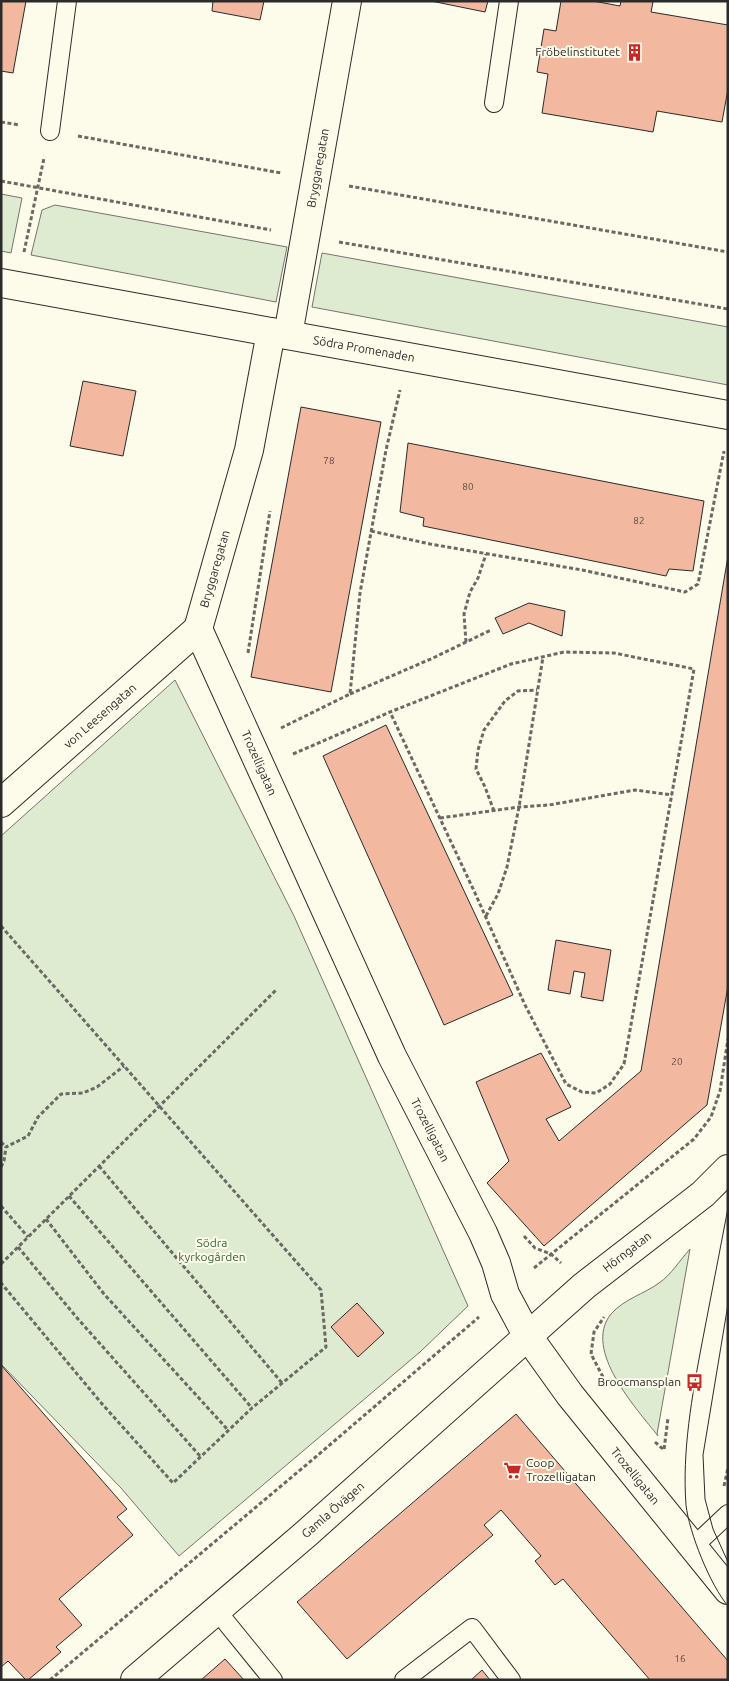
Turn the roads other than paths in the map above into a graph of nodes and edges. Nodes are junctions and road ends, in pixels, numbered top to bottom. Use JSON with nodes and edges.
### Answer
{"nodes":[{"id":1,"x":67,"y":1,"type":"edge"},
{"id":2,"x":347,"y":1,"type":"edge"},
{"id":3,"x":509,"y":1,"type":"edge"},
{"id":4,"x":494,"y":103,"type":"dead end"},
{"id":5,"x":50,"y":131,"type":"road end"},
{"id":6,"x":9,"y":284,"type":"edge"},
{"id":7,"x":280,"y":334,"type":"junction"},
{"id":8,"x":728,"y":416,"type":"edge"},
{"id":9,"x":198,"y":629,"type":"junction"},
{"id":10,"x":1,"y":803,"type":"edge"},
{"id":11,"x":728,"y":1169,"type":"edge"},
{"id":12,"x":527,"y":1336,"type":"junction"},
{"id":13,"x":728,"y":1514,"type":"edge"},
{"id":14,"x":693,"y":1547,"type":"junction"},
{"id":15,"x":728,"y":1590,"type":"edge"},
{"id":16,"x":217,"y":1611,"type":"junction"},
{"id":17,"x":135,"y":1680,"type":"edge"},
{"id":18,"x":273,"y":1680,"type":"edge"},
{"id":19,"x":404,"y":1680,"type":"edge"},
{"id":20,"x":511,"y":1680,"type":"edge"}],
"edges":[{"from":1,"to":5,"type":"lane"},
{"from":2,"to":7,"type":"street","name":"Bryggaregatan"},
{"from":3,"to":4,"type":"lane"},
{"from":6,"to":7,"type":"street","name":"Södra Promenaden"},
{"from":7,"to":8,"type":"street","name":"Södra Promenaden"},
{"from":7,"to":9,"type":"street","name":"Bryggaregatan"},
{"from":9,"to":10,"type":"street","name":"von Leesengatan"},
{"from":9,"to":12,"type":"street","name":"Trozelligatan"},
{"from":11,"to":12,"type":"street","name":"Hörngatan"},
{"from":12,"to":14,"type":"street","name":"Trozelligatan"},
{"from":12,"to":16,"type":"street","name":"Gamla Övägen"},
{"from":13,"to":14,"type":"lane"},
{"from":14,"to":15,"type":"street","name":"Trozelligatan"},
{"from":16,"to":17,"type":"street","name":"Gamla Övägen"},
{"from":16,"to":18,"type":"lane"},
{"from":19,"to":20,"type":"lane"}]}
